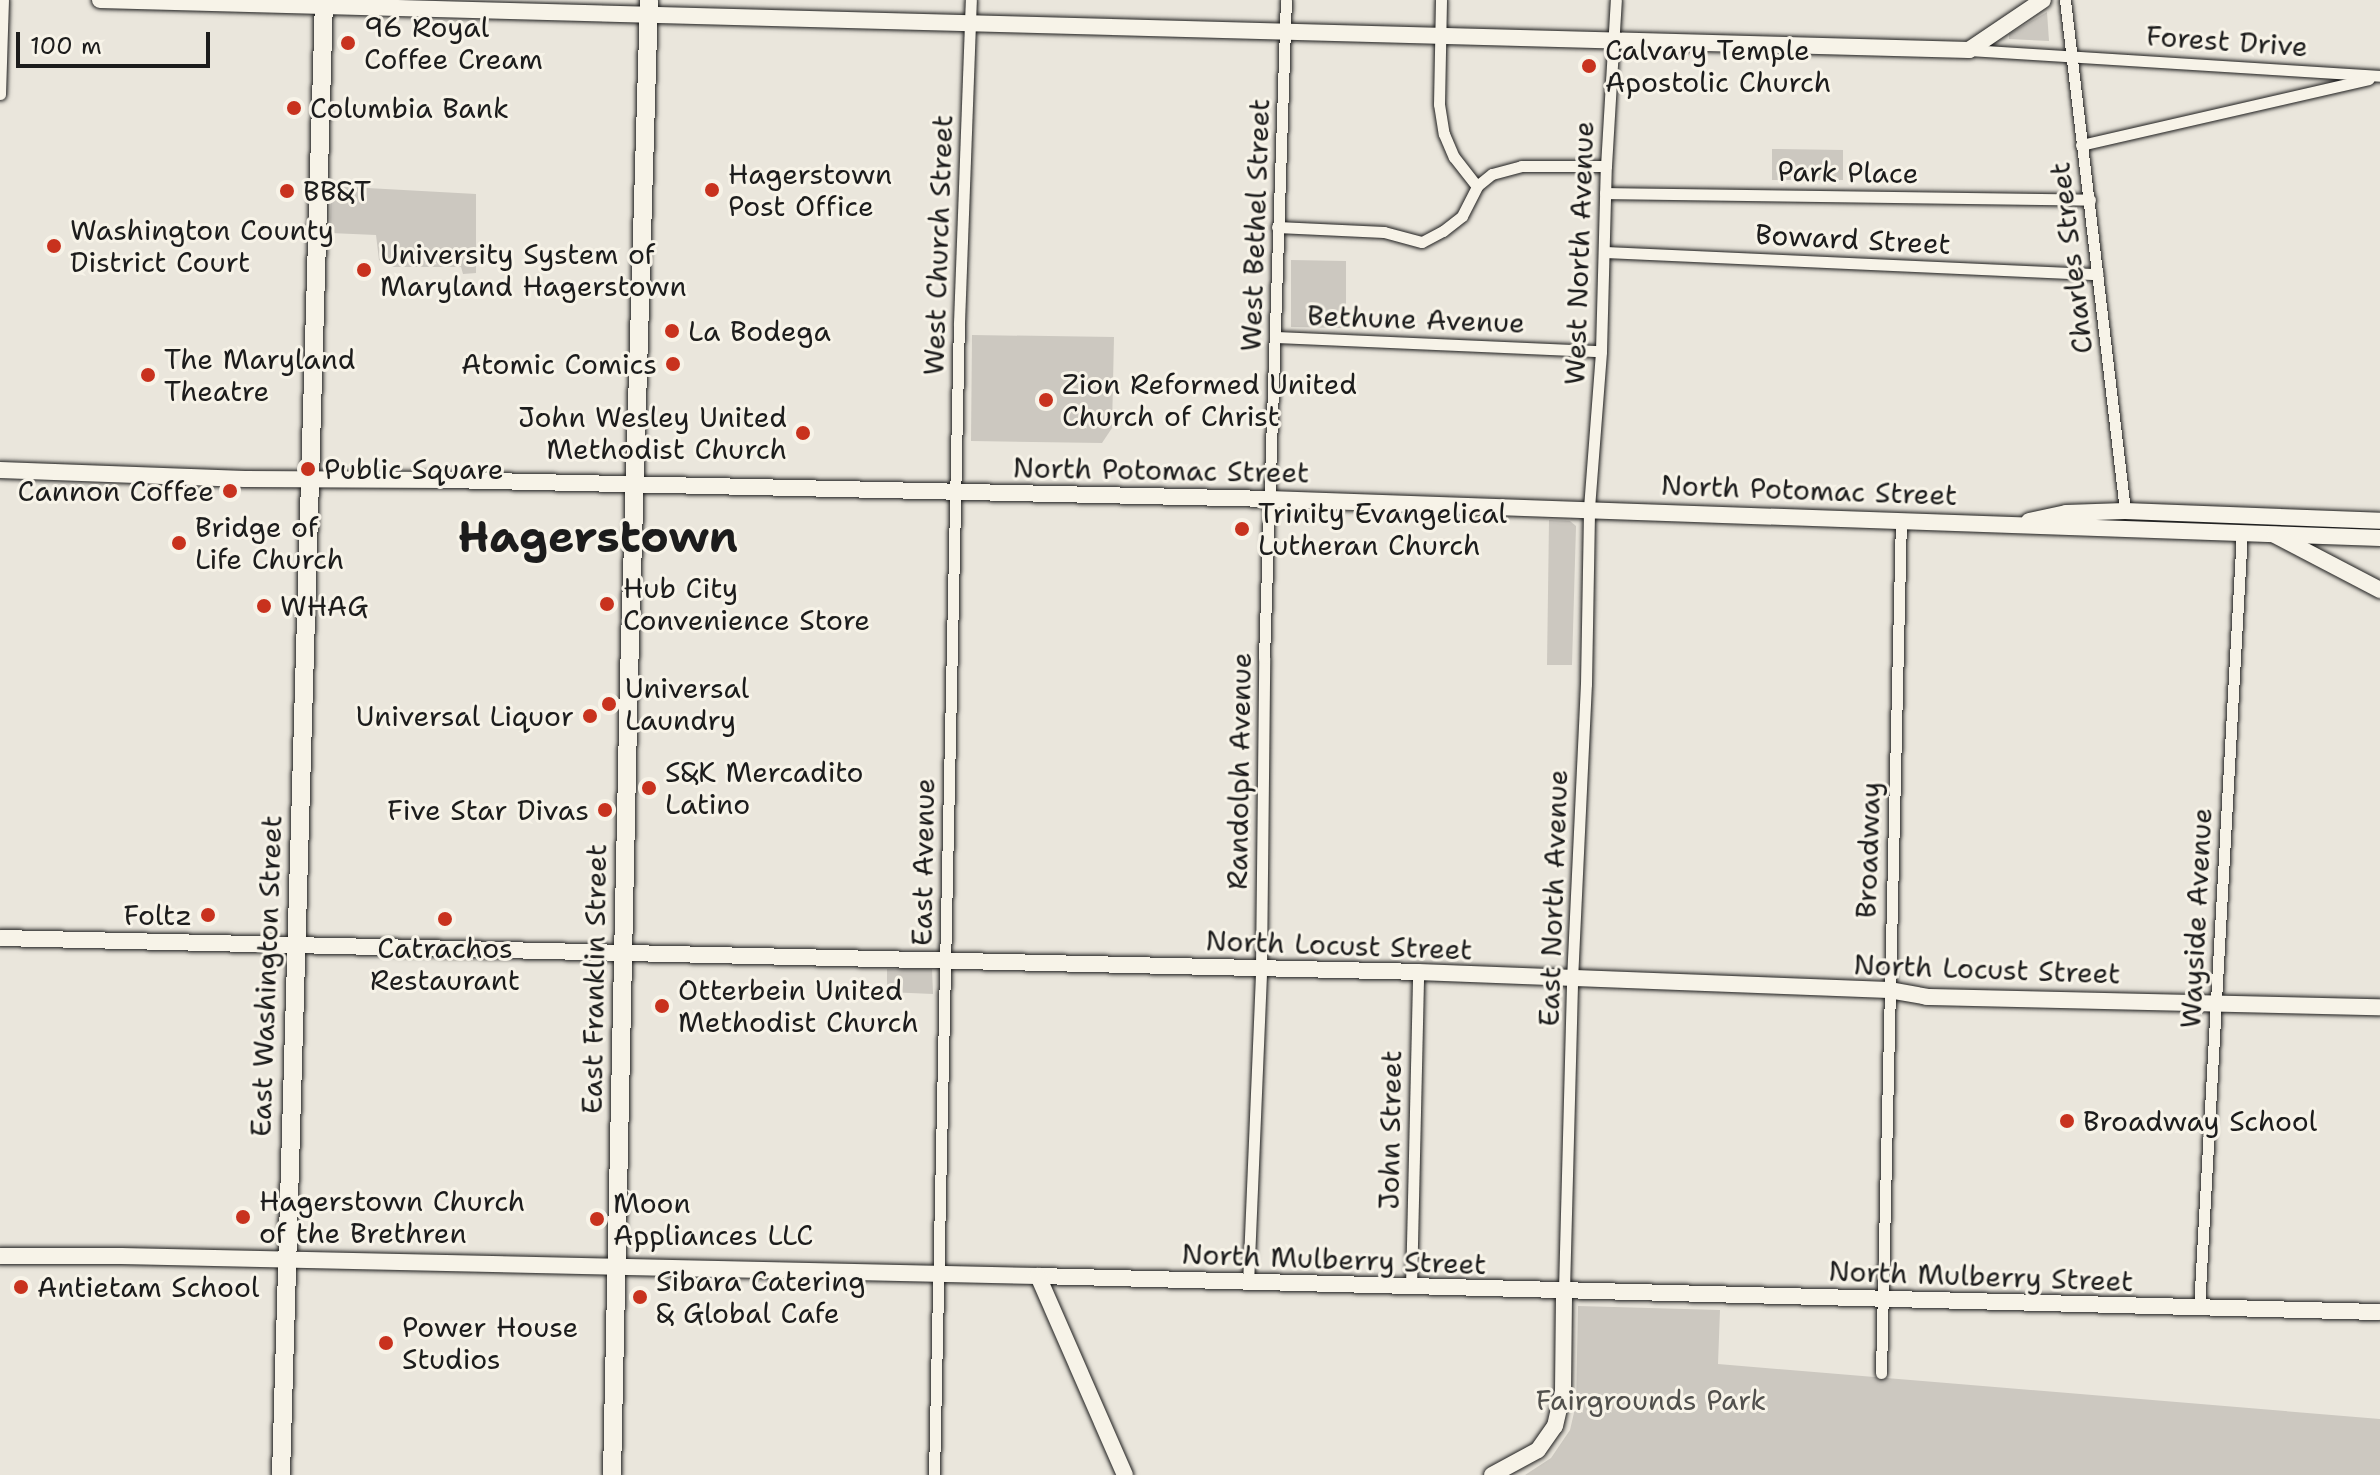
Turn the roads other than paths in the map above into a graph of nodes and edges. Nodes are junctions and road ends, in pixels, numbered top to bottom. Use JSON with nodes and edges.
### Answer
{"nodes":[{"id":1,"x":3,"y":0,"type":"edge"},
{"id":2,"x":100,"y":0,"type":"edge"},
{"id":3,"x":971,"y":0,"type":"edge"},
{"id":4,"x":1286,"y":0,"type":"edge"},
{"id":5,"x":1441,"y":0,"type":"edge"},
{"id":6,"x":1616,"y":0,"type":"edge"},
{"id":7,"x":2043,"y":0,"type":"edge"},
{"id":8,"x":2065,"y":0,"type":"edge"},
{"id":9,"x":324,"y":4,"type":"edge"},
{"id":10,"x":648,"y":8,"type":"edge"},
{"id":11,"x":970,"y":24,"type":"junction"},
{"id":12,"x":1285,"y":31,"type":"junction"},
{"id":13,"x":1439,"y":36,"type":"junction"},
{"id":14,"x":1614,"y":41,"type":"junction"},
{"id":15,"x":1969,"y":50,"type":"junction"},
{"id":16,"x":2070,"y":54,"type":"junction"},
{"id":17,"x":2380,"y":76,"type":"edge"},
{"id":18,"x":0,"y":94,"type":"edge"},
{"id":19,"x":2081,"y":145,"type":"junction"},
{"id":20,"x":1606,"y":166,"type":"junction"},
{"id":21,"x":1477,"y":186,"type":"junction"},
{"id":22,"x":1605,"y":193,"type":"junction"},
{"id":23,"x":2090,"y":200,"type":"junction"},
{"id":24,"x":1277,"y":227,"type":"junction"},
{"id":25,"x":1605,"y":252,"type":"junction"},
{"id":26,"x":2098,"y":274,"type":"junction"},
{"id":27,"x":1276,"y":337,"type":"junction"},
{"id":28,"x":1601,"y":351,"type":"junction"},
{"id":29,"x":0,"y":470,"type":"edge"},
{"id":30,"x":308,"y":479,"type":"junction"},
{"id":31,"x":634,"y":484,"type":"junction"},
{"id":32,"x":955,"y":491,"type":"junction"},
{"id":33,"x":1269,"y":499,"type":"junction"},
{"id":34,"x":1589,"y":508,"type":"junction"},
{"id":35,"x":2125,"y":511,"type":"junction"},
{"id":36,"x":1901,"y":519,"type":"junction"},
{"id":37,"x":2380,"y":521,"type":"edge"},
{"id":38,"x":2012,"y":524,"type":"junction"},
{"id":39,"x":2244,"y":524,"type":"junction"},
{"id":40,"x":2270,"y":533,"type":"junction"},
{"id":41,"x":2380,"y":538,"type":"edge"},
{"id":42,"x":2380,"y":590,"type":"edge"},
{"id":43,"x":0,"y":938,"type":"edge"},
{"id":44,"x":296,"y":945,"type":"junction"},
{"id":45,"x":623,"y":952,"type":"junction"},
{"id":46,"x":944,"y":960,"type":"junction"},
{"id":47,"x":1261,"y":969,"type":"junction"},
{"id":48,"x":1418,"y":972,"type":"junction"},
{"id":49,"x":1572,"y":980,"type":"junction"},
{"id":50,"x":1889,"y":990,"type":"junction"},
{"id":51,"x":2216,"y":1002,"type":"junction"},
{"id":52,"x":2380,"y":1007,"type":"edge"},
{"id":53,"x":0,"y":1256,"type":"edge"},
{"id":54,"x":286,"y":1259,"type":"junction"},
{"id":55,"x":616,"y":1266,"type":"junction"},
{"id":56,"x":937,"y":1275,"type":"junction"},
{"id":57,"x":1038,"y":1276,"type":"junction"},
{"id":58,"x":1248,"y":1284,"type":"junction"},
{"id":59,"x":1411,"y":1288,"type":"junction"},
{"id":60,"x":1564,"y":1290,"type":"junction"},
{"id":61,"x":1885,"y":1299,"type":"junction"},
{"id":62,"x":2199,"y":1308,"type":"junction"},
{"id":63,"x":2380,"y":1312,"type":"edge"},
{"id":64,"x":1881,"y":1373,"type":"dead end"},
{"id":65,"x":281,"y":1475,"type":"edge"},
{"id":66,"x":612,"y":1475,"type":"edge"},
{"id":67,"x":934,"y":1475,"type":"edge"},
{"id":68,"x":1125,"y":1475,"type":"edge"},
{"id":69,"x":1492,"y":1475,"type":"edge"}],
"edges":[{"from":1,"to":18,"type":"street"},
{"from":2,"to":9,"type":"main road"},
{"from":3,"to":11,"type":"street","name":"West Church Street"},
{"from":4,"to":12,"type":"street","name":"West Bethel Street"},
{"from":5,"to":13,"type":"street"},
{"from":6,"to":14,"type":"street","name":"West North Avenue"},
{"from":7,"to":15,"type":"main road"},
{"from":8,"to":16,"type":"street","name":"Charles Street"},
{"from":9,"to":10,"type":"main road"},
{"from":9,"to":30,"type":"main road","name":"East Washington Street"},
{"from":10,"to":11,"type":"main road"},
{"from":10,"to":31,"type":"main road","name":"East Franklin Street"},
{"from":11,"to":12,"type":"main road"},
{"from":11,"to":32,"type":"street","name":"West Church Street"},
{"from":12,"to":13,"type":"main road"},
{"from":12,"to":24,"type":"street","name":"West Bethel Street"},
{"from":13,"to":14,"type":"main road"},
{"from":13,"to":21,"type":"street"},
{"from":14,"to":15,"type":"main road"},
{"from":14,"to":20,"type":"street","name":"West North Avenue"},
{"from":15,"to":16,"type":"street","name":"Forest Drive"},
{"from":16,"to":17,"type":"street","name":"Forest Drive"},
{"from":16,"to":19,"type":"street","name":"Charles Street"},
{"from":17,"to":19,"type":"street"},
{"from":19,"to":23,"type":"street","name":"Charles Street"},
{"from":20,"to":21,"type":"street"},
{"from":20,"to":22,"type":"street","name":"West North Avenue"},
{"from":21,"to":24,"type":"street"},
{"from":22,"to":23,"type":"street","name":"Park Place"},
{"from":22,"to":25,"type":"street","name":"West North Avenue"},
{"from":23,"to":26,"type":"street","name":"Charles Street"},
{"from":24,"to":27,"type":"street","name":"West Bethel Street"},
{"from":25,"to":26,"type":"street","name":"Boward Street"},
{"from":25,"to":28,"type":"street","name":"West North Avenue"},
{"from":26,"to":35,"type":"street","name":"Charles Street"},
{"from":27,"to":28,"type":"street","name":"Bethune Avenue"},
{"from":27,"to":33,"type":"street","name":"West Bethel Street"},
{"from":28,"to":34,"type":"street","name":"West North Avenue"},
{"from":29,"to":30,"type":"main road","name":"North Potomac Street"},
{"from":30,"to":31,"type":"main road","name":"North Potomac Street"},
{"from":30,"to":44,"type":"main road","name":"East Washington Street"},
{"from":31,"to":32,"type":"main road","name":"North Potomac Street"},
{"from":31,"to":45,"type":"main road","name":"East Franklin Street"},
{"from":32,"to":33,"type":"main road","name":"North Potomac Street"},
{"from":32,"to":46,"type":"street","name":"East Avenue"},
{"from":33,"to":34,"type":"main road","name":"North Potomac Street"},
{"from":33,"to":47,"type":"street","name":"Randolph Avenue"},
{"from":34,"to":36,"type":"main road","name":"North Potomac Street"},
{"from":34,"to":49,"type":"street","name":"East North Avenue"},
{"from":35,"to":38,"type":"main road","name":"North Potomac Street"},
{"from":35,"to":39,"type":"main road","name":"North Potomac Street"},
{"from":36,"to":38,"type":"main road","name":"North Potomac Street"},
{"from":36,"to":50,"type":"street","name":"Broadway"},
{"from":37,"to":39,"type":"main road"},
{"from":38,"to":39,"type":"main road","name":"North Potomac Street"},
{"from":39,"to":40,"type":"main road"},
{"from":39,"to":51,"type":"street","name":"Wayside Avenue"},
{"from":40,"to":41,"type":"main road"},
{"from":40,"to":42,"type":"main road"},
{"from":43,"to":44,"type":"main road","name":"North Locust Street"},
{"from":44,"to":45,"type":"main road","name":"North Locust Street"},
{"from":44,"to":54,"type":"main road","name":"East Washington Street"},
{"from":45,"to":46,"type":"main road","name":"North Locust Street"},
{"from":45,"to":55,"type":"main road","name":"East Franklin Street"},
{"from":46,"to":47,"type":"main road","name":"North Locust Street"},
{"from":46,"to":56,"type":"street","name":"East Avenue"},
{"from":47,"to":48,"type":"main road","name":"North Locust Street"},
{"from":47,"to":58,"type":"street","name":"Randolph Avenue"},
{"from":48,"to":49,"type":"main road","name":"North Locust Street"},
{"from":48,"to":59,"type":"street","name":"John Street"},
{"from":49,"to":50,"type":"main road","name":"North Locust Street"},
{"from":49,"to":60,"type":"street","name":"East North Avenue"},
{"from":50,"to":51,"type":"main road","name":"North Locust Street"},
{"from":50,"to":61,"type":"street","name":"Broadway"},
{"from":51,"to":52,"type":"main road","name":"North Locust Street"},
{"from":51,"to":62,"type":"street","name":"Wayside Avenue"},
{"from":53,"to":54,"type":"main road","name":"North Mulberry Street"},
{"from":54,"to":55,"type":"main road","name":"North Mulberry Street"},
{"from":54,"to":65,"type":"main road","name":"East Washington Street"},
{"from":55,"to":56,"type":"main road","name":"North Mulberry Street"},
{"from":55,"to":66,"type":"main road","name":"East Franklin Street"},
{"from":56,"to":57,"type":"main road","name":"North Mulberry Street"},
{"from":56,"to":67,"type":"street","name":"East Avenue"},
{"from":57,"to":58,"type":"main road","name":"North Mulberry Street"},
{"from":57,"to":68,"type":"main road"},
{"from":58,"to":59,"type":"main road","name":"North Mulberry Street"},
{"from":59,"to":60,"type":"main road","name":"North Mulberry Street"},
{"from":60,"to":61,"type":"main road","name":"North Mulberry Street"},
{"from":60,"to":69,"type":"main road"},
{"from":61,"to":62,"type":"main road","name":"North Mulberry Street"},
{"from":61,"to":64,"type":"street","name":"Broadway"},
{"from":62,"to":63,"type":"main road","name":"North Mulberry Street"}]}
